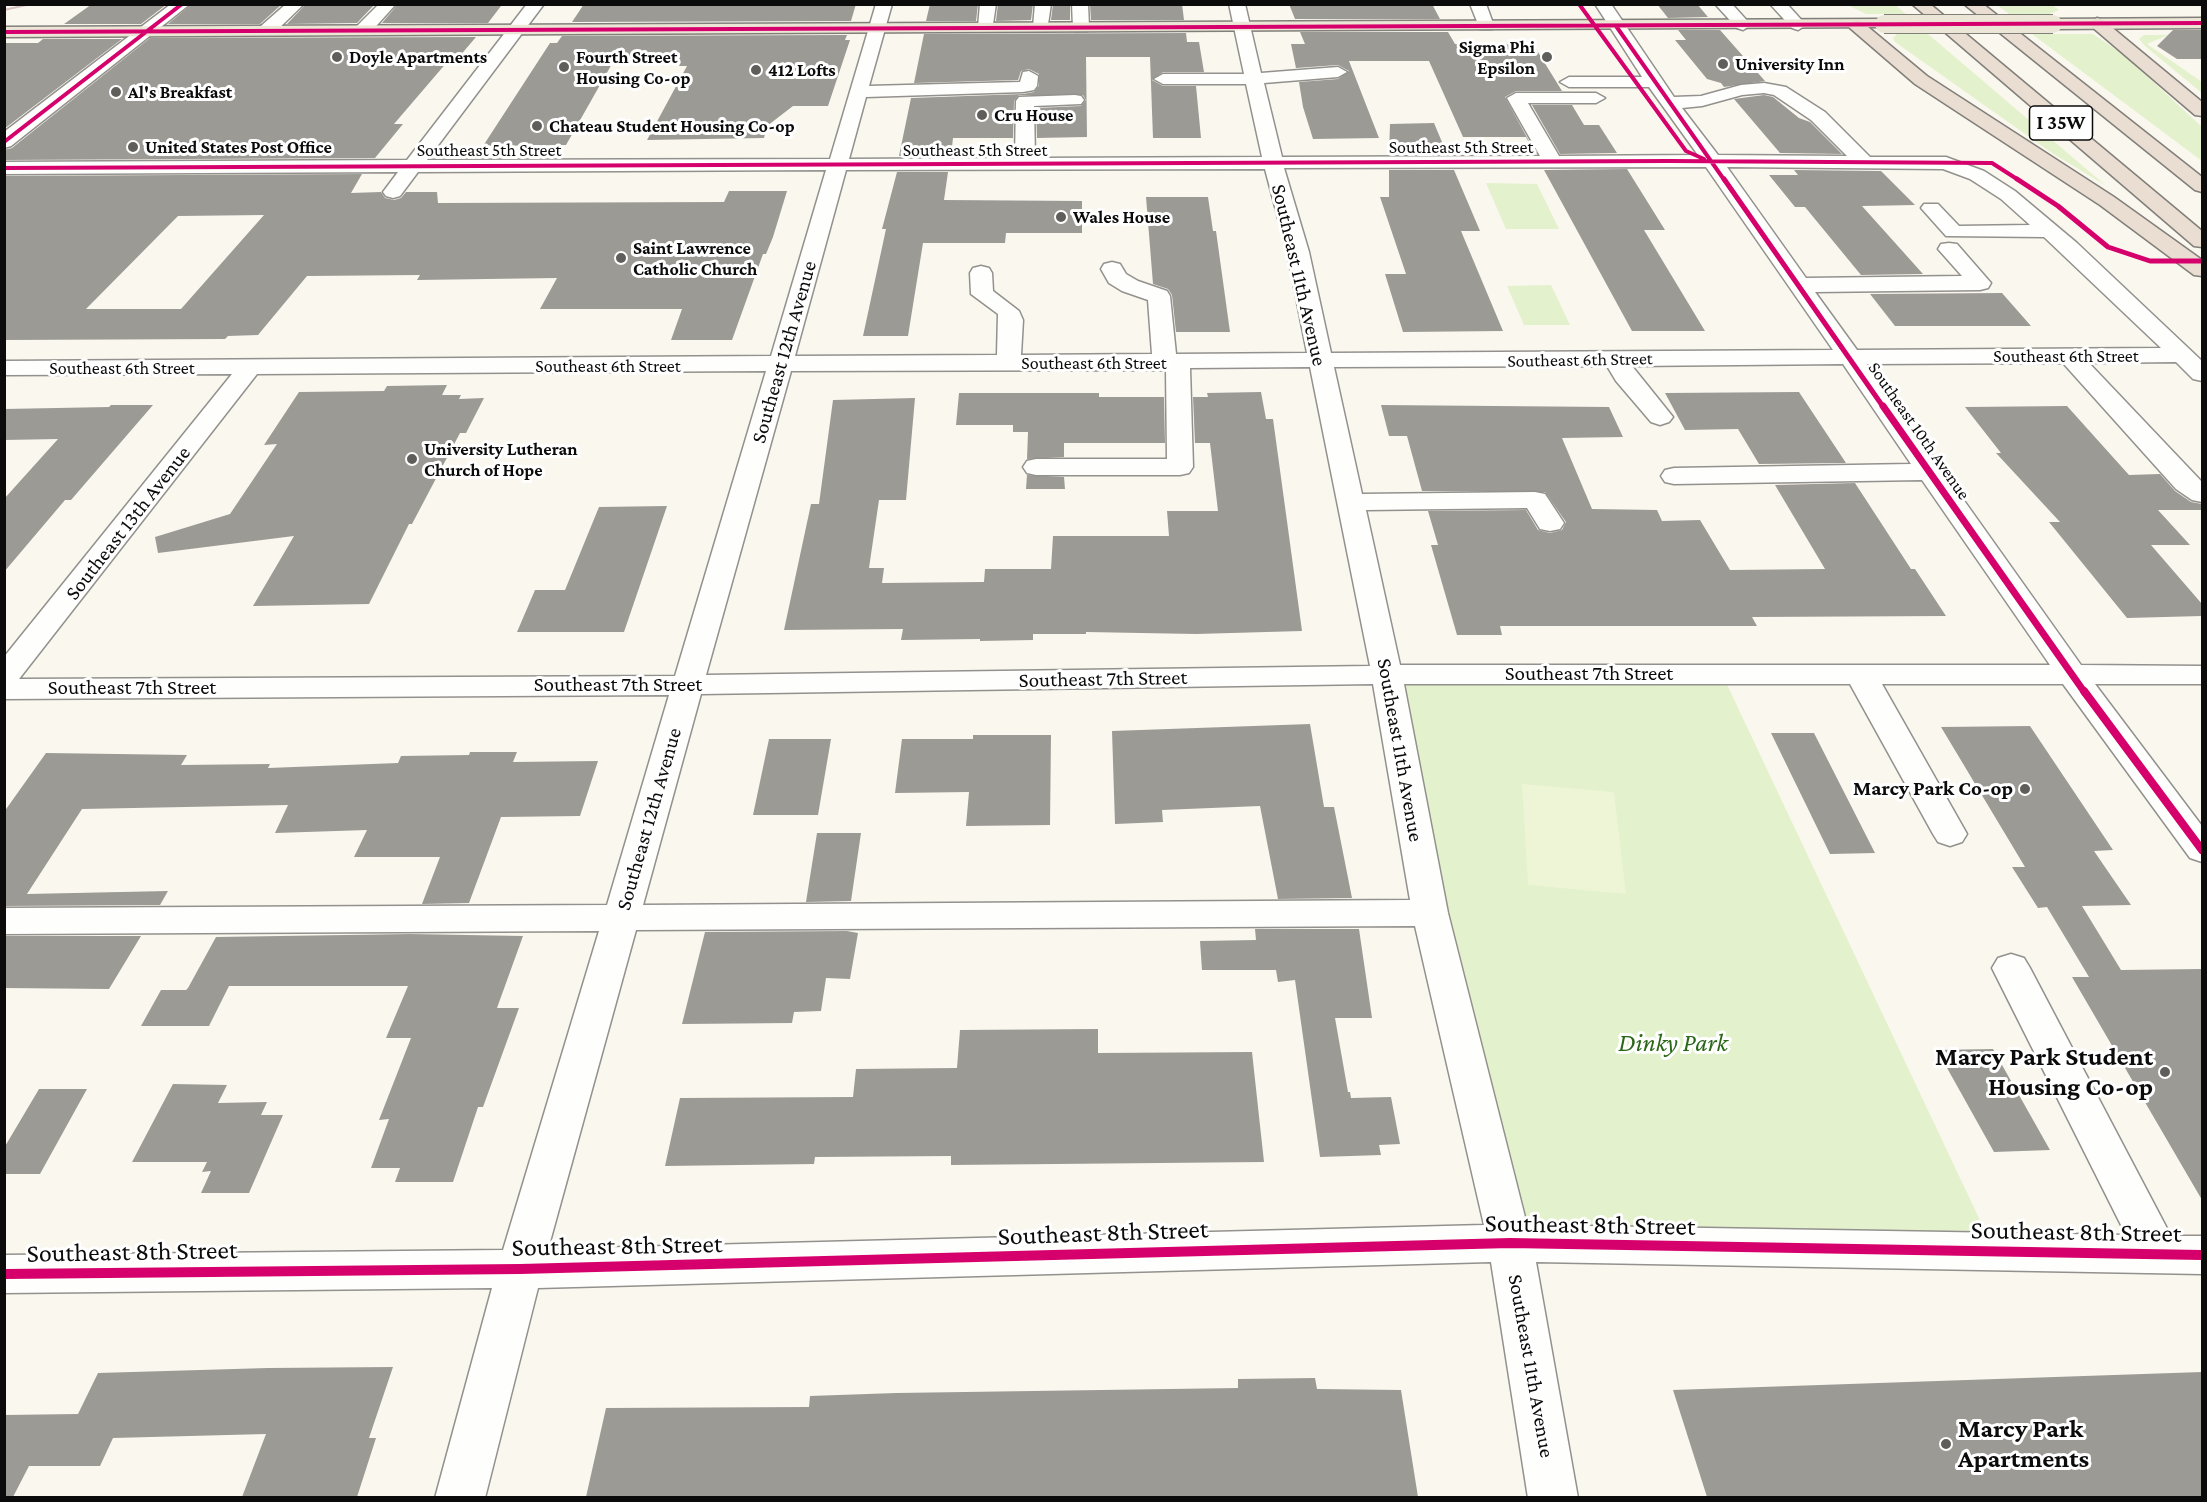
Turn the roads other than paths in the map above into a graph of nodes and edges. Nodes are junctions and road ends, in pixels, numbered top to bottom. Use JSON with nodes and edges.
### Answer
{"nodes":[{"id":1,"x":182,"y":4,"type":"edge"},
{"id":2,"x":296,"y":4,"type":"edge"},
{"id":3,"x":388,"y":4,"type":"edge"},
{"id":4,"x":536,"y":4,"type":"edge"},
{"id":5,"x":988,"y":4,"type":"edge"},
{"id":6,"x":1042,"y":4,"type":"edge"},
{"id":7,"x":1080,"y":4,"type":"edge"},
{"id":8,"x":1478,"y":4,"type":"edge"},
{"id":9,"x":1603,"y":4,"type":"edge"},
{"id":10,"x":1723,"y":4,"type":"edge"},
{"id":11,"x":1778,"y":4,"type":"edge"},
{"id":12,"x":1920,"y":4,"type":"edge"},
{"id":13,"x":1972,"y":4,"type":"edge"},
{"id":14,"x":2070,"y":4,"type":"edge"},
{"id":15,"x":1840,"y":11,"type":"dead end"},
{"id":16,"x":881,"y":16,"type":"edge"},
{"id":17,"x":1239,"y":16,"type":"edge"},
{"id":18,"x":2097,"y":23,"type":"junction"},
{"id":19,"x":2202,"y":23,"type":"edge"},
{"id":20,"x":1743,"y":25,"type":"junction"},
{"id":21,"x":1798,"y":25,"type":"junction"},
{"id":22,"x":1856,"y":25,"type":"junction"},
{"id":23,"x":1486,"y":26,"type":"junction"},
{"id":24,"x":1616,"y":26,"type":"junction"},
{"id":25,"x":986,"y":27,"type":"junction"},
{"id":26,"x":1041,"y":27,"type":"junction"},
{"id":27,"x":1081,"y":27,"type":"junction"},
{"id":28,"x":517,"y":29,"type":"junction"},
{"id":29,"x":267,"y":30,"type":"junction"},
{"id":30,"x":363,"y":30,"type":"junction"},
{"id":31,"x":148,"y":31,"type":"junction"},
{"id":32,"x":4,"y":32,"type":"edge"},
{"id":33,"x":1338,"y":72,"type":"dead end"},
{"id":34,"x":1029,"y":76,"type":"dead end"},
{"id":35,"x":1163,"y":79,"type":"dead end"},
{"id":36,"x":1254,"y":79,"type":"junction"},
{"id":37,"x":1525,"y":81,"type":"dead end"},
{"id":38,"x":1654,"y":82,"type":"junction"},
{"id":39,"x":859,"y":92,"type":"junction"},
{"id":40,"x":1596,"y":98,"type":"dead end"},
{"id":41,"x":1075,"y":100,"type":"dead end"},
{"id":42,"x":1025,"y":101,"type":"junction"},
{"id":43,"x":988,"y":102,"type":"dead end"},
{"id":44,"x":1670,"y":104,"type":"junction"},
{"id":45,"x":2202,"y":111,"type":"edge"},
{"id":46,"x":4,"y":142,"type":"edge"},
{"id":47,"x":1552,"y":162,"type":"junction"},
{"id":48,"x":1273,"y":163,"type":"junction"},
{"id":49,"x":1712,"y":163,"type":"junction"},
{"id":50,"x":1865,"y":163,"type":"junction"},
{"id":51,"x":1025,"y":164,"type":"junction"},
{"id":52,"x":412,"y":165,"type":"junction"},
{"id":53,"x":838,"y":165,"type":"junction"},
{"id":54,"x":4,"y":168,"type":"edge"},
{"id":55,"x":2202,"y":186,"type":"edge"},
{"id":56,"x":393,"y":192,"type":"dead end"},
{"id":57,"x":1931,"y":208,"type":"dead end"},
{"id":58,"x":2050,"y":231,"type":"junction"},
{"id":59,"x":2202,"y":241,"type":"edge"},
{"id":60,"x":1948,"y":249,"type":"dead end"},
{"id":61,"x":1112,"y":269,"type":"dead end"},
{"id":62,"x":2202,"y":270,"type":"edge"},
{"id":63,"x":981,"y":273,"type":"dead end"},
{"id":64,"x":1798,"y":285,"type":"junction"},
{"id":65,"x":2183,"y":355,"type":"junction"},
{"id":66,"x":2070,"y":356,"type":"junction"},
{"id":67,"x":1849,"y":357,"type":"junction"},
{"id":68,"x":1616,"y":359,"type":"junction"},
{"id":69,"x":1321,"y":362,"type":"junction"},
{"id":70,"x":1171,"y":363,"type":"junction"},
{"id":71,"x":1009,"y":364,"type":"junction"},
{"id":72,"x":780,"y":365,"type":"junction"},
{"id":73,"x":250,"y":367,"type":"junction"},
{"id":74,"x":4,"y":369,"type":"edge"},
{"id":75,"x":2202,"y":374,"type":"edge"},
{"id":76,"x":1660,"y":417,"type":"dead end"},
{"id":77,"x":1036,"y":466,"type":"dead end"},
{"id":78,"x":1930,"y":472,"type":"junction"},
{"id":79,"x":1674,"y":476,"type":"dead end"},
{"id":80,"x":2202,"y":494,"type":"edge"},
{"id":81,"x":1351,"y":502,"type":"junction"},
{"id":82,"x":1550,"y":523,"type":"dead end"},
{"id":83,"x":1387,"y":675,"type":"junction"},
{"id":84,"x":1861,"y":675,"type":"junction"},
{"id":85,"x":2202,"y":675,"type":"edge"},
{"id":86,"x":2073,"y":676,"type":"junction"},
{"id":87,"x":4,"y":678,"type":"edge"},
{"id":88,"x":688,"y":685,"type":"junction"},
{"id":89,"x":4,"y":689,"type":"edge"},
{"id":90,"x":1950,"y":834,"type":"dead end"},
{"id":91,"x":2202,"y":850,"type":"edge"},
{"id":92,"x":1430,"y":913,"type":"junction"},
{"id":93,"x":622,"y":915,"type":"junction"},
{"id":94,"x":4,"y":921,"type":"edge"},
{"id":95,"x":2011,"y":968,"type":"dead end"},
{"id":96,"x":1510,"y":1243,"type":"junction"},
{"id":97,"x":2158,"y":1255,"type":"junction"},
{"id":98,"x":2202,"y":1255,"type":"edge"},
{"id":99,"x":520,"y":1269,"type":"junction"},
{"id":100,"x":4,"y":1274,"type":"edge"},
{"id":101,"x":460,"y":1497,"type":"edge"},
{"id":102,"x":1553,"y":1497,"type":"edge"}],
"edges":[{"from":1,"to":31,"type":"street"},
{"from":2,"to":29,"type":"street"},
{"from":3,"to":30,"type":"street"},
{"from":4,"to":28,"type":"street"},
{"from":5,"to":25,"type":"street"},
{"from":6,"to":26,"type":"street"},
{"from":7,"to":27,"type":"street"},
{"from":8,"to":23,"type":"street"},
{"from":9,"to":24,"type":"street","name":"Southeast 10th Avenue"},
{"from":10,"to":20,"type":"street"},
{"from":11,"to":21,"type":"street"},
{"from":12,"to":59,"type":"highway","number":"I 35W"},
{"from":13,"to":55,"type":"highway","number":"I 35W"},
{"from":14,"to":18,"type":"main road"},
{"from":15,"to":22,"type":"main road"},
{"from":16,"to":25,"type":"main road"},
{"from":16,"to":28,"type":"main road"},
{"from":16,"to":39,"type":"street","name":"Southeast 12th Avenue"},
{"from":17,"to":23,"type":"main road"},
{"from":17,"to":27,"type":"main road"},
{"from":17,"to":36,"type":"street","name":"Southeast 11th Avenue"},
{"from":18,"to":19,"type":"main road"},
{"from":18,"to":22,"type":"main road","bridge":true},
{"from":18,"to":45,"type":"highway"},
{"from":20,"to":21,"type":"main road"},
{"from":20,"to":24,"type":"main road"},
{"from":21,"to":22,"type":"main road"},
{"from":22,"to":62,"type":"highway"},
{"from":23,"to":24,"type":"main road"},
{"from":24,"to":38,"type":"street","name":"Southeast 10th Avenue"},
{"from":25,"to":26,"type":"main road"},
{"from":26,"to":27,"type":"main road"},
{"from":28,"to":30,"type":"main road"},
{"from":28,"to":52,"type":"street"},
{"from":29,"to":30,"type":"main road"},
{"from":29,"to":31,"type":"main road"},
{"from":31,"to":32,"type":"main road"},
{"from":31,"to":46,"type":"street"},
{"from":33,"to":36,"type":"street"},
{"from":34,"to":39,"type":"street"},
{"from":35,"to":36,"type":"street"},
{"from":36,"to":48,"type":"street","name":"Southeast 11th Avenue"},
{"from":37,"to":38,"type":"street"},
{"from":38,"to":44,"type":"street","name":"Southeast 10th Avenue"},
{"from":39,"to":53,"type":"street","name":"Southeast 12th Avenue"},
{"from":40,"to":47,"type":"street"},
{"from":41,"to":42,"type":"street"},
{"from":42,"to":43,"type":"street"},
{"from":42,"to":51,"type":"street"},
{"from":44,"to":49,"type":"street","name":"Southeast 10th Avenue"},
{"from":44,"to":50,"type":"street"},
{"from":47,"to":48,"type":"street","name":"Southeast 5th Street"},
{"from":47,"to":49,"type":"street","name":"Southeast 5th Street"},
{"from":48,"to":51,"type":"street","name":"Southeast 5th Street"},
{"from":48,"to":69,"type":"street","name":"Southeast 11th Avenue"},
{"from":49,"to":50,"type":"street","name":"Southeast 5th Street"},
{"from":49,"to":64,"type":"street","name":"Southeast 10th Avenue"},
{"from":50,"to":58,"type":"street","name":"Southeast 5th Street"},
{"from":51,"to":53,"type":"street","name":"Southeast 5th Street"},
{"from":52,"to":53,"type":"street","name":"Southeast 5th Street"},
{"from":52,"to":54,"type":"street","name":"Southeast 5th Street"},
{"from":52,"to":56,"type":"street"},
{"from":53,"to":72,"type":"street","name":"Southeast 12th Avenue"},
{"from":57,"to":58,"type":"street"},
{"from":58,"to":65,"type":"street"},
{"from":60,"to":64,"type":"street"},
{"from":61,"to":70,"type":"street"},
{"from":63,"to":71,"type":"street"},
{"from":64,"to":67,"type":"street","name":"Southeast 10th Avenue"},
{"from":65,"to":66,"type":"street","name":"Southeast 6th Street"},
{"from":65,"to":75,"type":"street"},
{"from":66,"to":67,"type":"street","name":"Southeast 6th Street"},
{"from":66,"to":80,"type":"street"},
{"from":67,"to":68,"type":"street","name":"Southeast 6th Street"},
{"from":67,"to":78,"type":"street","name":"Southeast 10th Avenue"},
{"from":68,"to":69,"type":"street","name":"Southeast 6th Street"},
{"from":68,"to":76,"type":"street"},
{"from":69,"to":70,"type":"street","name":"Southeast 6th Street"},
{"from":69,"to":81,"type":"street","name":"Southeast 11th Avenue"},
{"from":70,"to":71,"type":"street","name":"Southeast 6th Street"},
{"from":70,"to":77,"type":"street"},
{"from":71,"to":72,"type":"street","name":"Southeast 6th Street"},
{"from":72,"to":73,"type":"street","name":"Southeast 6th Street"},
{"from":72,"to":88,"type":"street","name":"Southeast 12th Avenue"},
{"from":73,"to":74,"type":"street","name":"Southeast 6th Street"},
{"from":73,"to":87,"type":"street","name":"Southeast 13th Avenue"},
{"from":78,"to":79,"type":"street"},
{"from":78,"to":86,"type":"street","name":"Southeast 10th Avenue"},
{"from":81,"to":82,"type":"street"},
{"from":81,"to":83,"type":"street","name":"Southeast 11th Avenue"},
{"from":83,"to":84,"type":"street","name":"Southeast 7th Street"},
{"from":83,"to":88,"type":"street","name":"Southeast 7th Street"},
{"from":83,"to":92,"type":"street","name":"Southeast 11th Avenue"},
{"from":84,"to":86,"type":"street","name":"Southeast 7th Street"},
{"from":84,"to":90,"type":"street"},
{"from":85,"to":86,"type":"street","name":"Southeast 7th Street"},
{"from":86,"to":91,"type":"street","name":"Southeast 10th Avenue"},
{"from":88,"to":89,"type":"street","name":"Southeast 7th Street"},
{"from":88,"to":93,"type":"street","name":"Southeast 12th Avenue"},
{"from":92,"to":93,"type":"street"},
{"from":92,"to":96,"type":"street","name":"Southeast 11th Avenue"},
{"from":93,"to":94,"type":"street"},
{"from":93,"to":99,"type":"street","name":"Southeast 12th Avenue"},
{"from":95,"to":97,"type":"street"},
{"from":96,"to":97,"type":"street","name":"Southeast 8th Street"},
{"from":96,"to":99,"type":"street","name":"Southeast 8th Street"},
{"from":96,"to":102,"type":"street","name":"Southeast 11th Avenue"},
{"from":97,"to":98,"type":"street","name":"Southeast 8th Street"},
{"from":99,"to":100,"type":"street","name":"Southeast 8th Street"},
{"from":99,"to":101,"type":"street","name":"Southeast 12th Avenue"}]}
